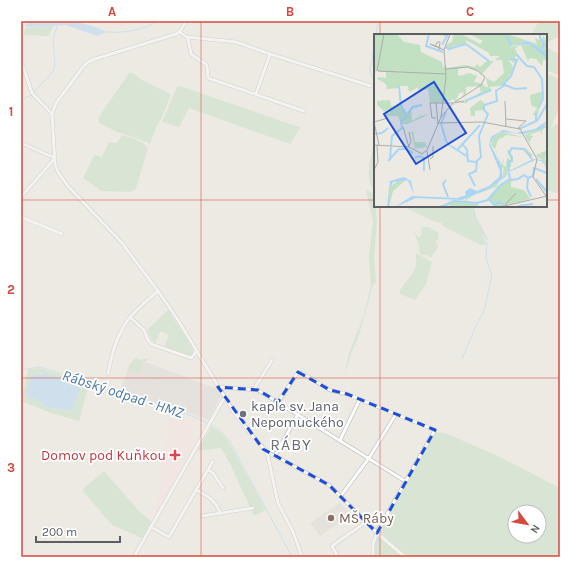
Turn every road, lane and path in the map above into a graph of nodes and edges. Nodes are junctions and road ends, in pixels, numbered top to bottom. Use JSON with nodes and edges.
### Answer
{"nodes":[{"id":1,"x":186,"y":21,"type":"edge"},
{"id":2,"x":179,"y":32,"type":"junction"},
{"id":3,"x":188,"y":38,"type":"junction"},
{"id":4,"x":270,"y":54,"type":"junction"},
{"id":5,"x":23,"y":66,"type":"dead end"},
{"id":6,"x":370,"y":86,"type":"dead end"},
{"id":7,"x":256,"y":94,"type":"junction"},
{"id":8,"x":304,"y":111,"type":"dead end"},
{"id":9,"x":52,"y":114,"type":"junction"},
{"id":10,"x":21,"y":143,"type":"edge"},
{"id":11,"x":54,"y":158,"type":"junction"},
{"id":12,"x":21,"y":197,"type":"edge"},
{"id":13,"x":21,"y":217,"type":"edge"},
{"id":14,"x":62,"y":234,"type":"dead end"},
{"id":15,"x":158,"y":292,"type":"junction"},
{"id":16,"x":130,"y":317,"type":"junction"},
{"id":17,"x":197,"y":351,"type":"junction"},
{"id":18,"x":272,"y":360,"type":"dead end"},
{"id":19,"x":108,"y":374,"type":"dead end"},
{"id":20,"x":218,"y":387,"type":"junction"},
{"id":21,"x":254,"y":389,"type":"junction"},
{"id":22,"x":224,"y":398,"type":"junction"},
{"id":23,"x":360,"y":399,"type":"junction"},
{"id":24,"x":278,"y":402,"type":"junction"},
{"id":25,"x":298,"y":414,"type":"junction"},
{"id":26,"x":396,"y":414,"type":"junction"},
{"id":27,"x":340,"y":440,"type":"junction"},
{"id":28,"x":267,"y":452,"type":"junction"},
{"id":29,"x":275,"y":456,"type":"junction"},
{"id":30,"x":369,"y":458,"type":"junction"},
{"id":31,"x":212,"y":461,"type":"dead end"},
{"id":32,"x":208,"y":470,"type":"junction"},
{"id":33,"x":406,"y":481,"type":"junction"},
{"id":34,"x":223,"y":488,"type":"dead end"},
{"id":35,"x":196,"y":490,"type":"junction"},
{"id":36,"x":340,"y":496,"type":"junction"},
{"id":37,"x":253,"y":508,"type":"dead end"},
{"id":38,"x":220,"y":513,"type":"junction"},
{"id":39,"x":202,"y":516,"type":"dead end"},
{"id":40,"x":366,"y":522,"type":"junction"},
{"id":41,"x":151,"y":527,"type":"junction"},
{"id":42,"x":377,"y":533,"type":"junction"},
{"id":43,"x":134,"y":557,"type":"edge"},
{"id":44,"x":302,"y":557,"type":"edge"},
{"id":45,"x":338,"y":557,"type":"edge"},
{"id":46,"x":373,"y":557,"type":"edge"},
{"id":47,"x":405,"y":557,"type":"edge"}],
"edges":[{"from":1,"to":2,"type":"street"},
{"from":2,"to":3,"type":"street"},
{"from":2,"to":9,"type":"street"},
{"from":3,"to":4,"type":"street"},
{"from":3,"to":7,"type":"street"},
{"from":4,"to":6,"type":"street"},
{"from":4,"to":7,"type":"street"},
{"from":5,"to":9,"type":"street"},
{"from":7,"to":8,"type":"street"},
{"from":9,"to":11,"type":"street"},
{"from":10,"to":11,"type":"street"},
{"from":11,"to":12,"type":"street"},
{"from":11,"to":15,"type":"street"},
{"from":13,"to":14,"type":"street"},
{"from":15,"to":16,"type":"street"},
{"from":15,"to":17,"type":"street"},
{"from":16,"to":17,"type":"street"},
{"from":16,"to":19,"type":"street"},
{"from":17,"to":20,"type":"street"},
{"from":18,"to":21,"type":"street"},
{"from":20,"to":21,"type":"street"},
{"from":20,"to":22,"type":"street"},
{"from":21,"to":24,"type":"street"},
{"from":22,"to":28,"type":"street"},
{"from":22,"to":41,"type":"street"},
{"from":23,"to":24,"type":"street"},
{"from":23,"to":26,"type":"street"},
{"from":23,"to":27,"type":"street"},
{"from":24,"to":25,"type":"street"},
{"from":25,"to":27,"type":"street"},
{"from":25,"to":29,"type":"street"},
{"from":26,"to":30,"type":"street"},
{"from":26,"to":33,"type":"street"},
{"from":27,"to":30,"type":"street"},
{"from":28,"to":29,"type":"street"},
{"from":28,"to":44,"type":"street"},
{"from":29,"to":36,"type":"street"},
{"from":30,"to":33,"type":"street"},
{"from":30,"to":36,"type":"street"},
{"from":31,"to":32,"type":"street"},
{"from":32,"to":34,"type":"street"},
{"from":32,"to":35,"type":"street"},
{"from":33,"to":42,"type":"street"},
{"from":35,"to":38,"type":"street"},
{"from":35,"to":41,"type":"street"},
{"from":36,"to":40,"type":"street"},
{"from":37,"to":38,"type":"street"},
{"from":38,"to":39,"type":"street"},
{"from":40,"to":42,"type":"street"},
{"from":40,"to":45,"type":"street"},
{"from":41,"to":43,"type":"street"},
{"from":42,"to":46,"type":"street"},
{"from":42,"to":47,"type":"street"}]}
